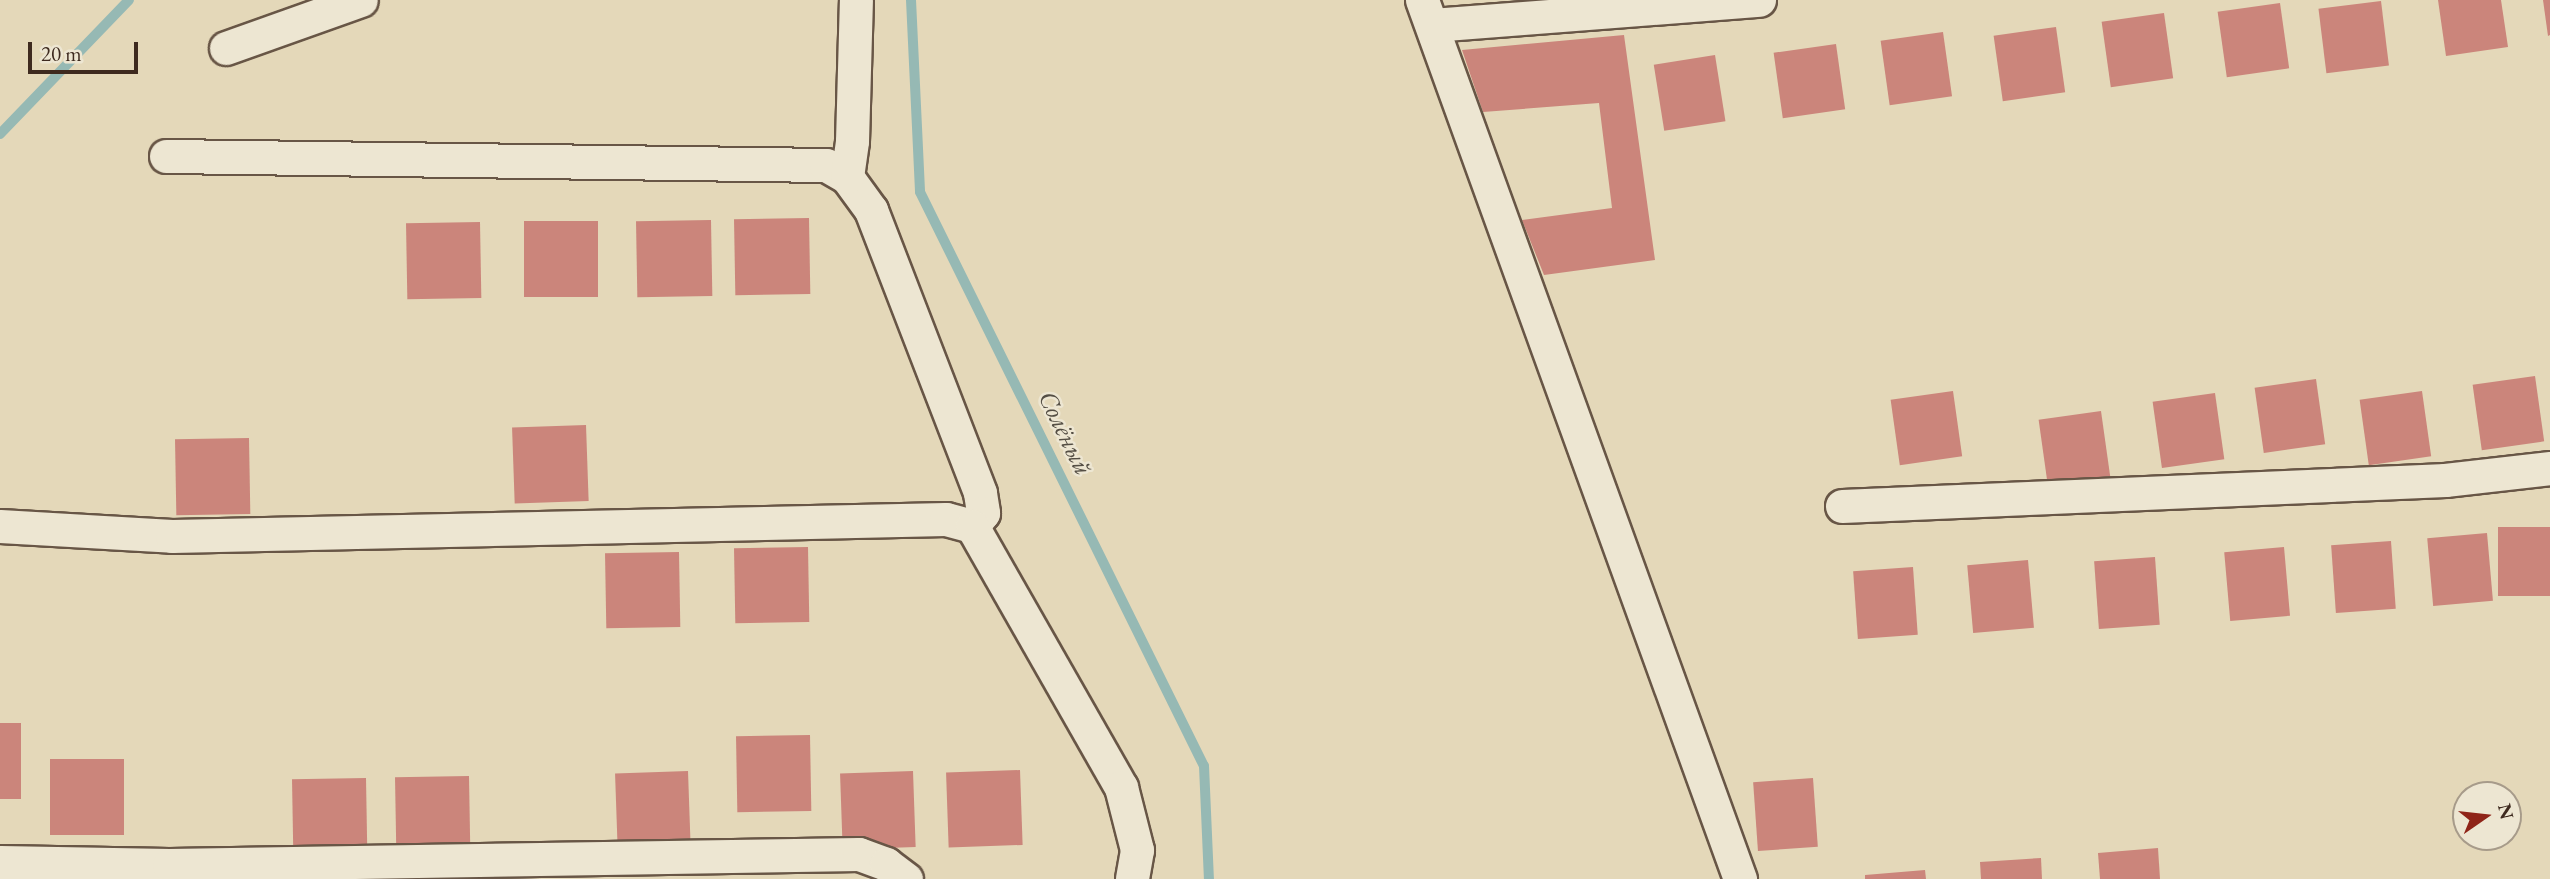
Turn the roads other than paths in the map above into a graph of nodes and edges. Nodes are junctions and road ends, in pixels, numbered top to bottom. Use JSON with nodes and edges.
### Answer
{"nodes":[{"id":1,"x":361,"y":0,"type":"edge"},
{"id":2,"x":856,"y":0,"type":"edge"},
{"id":3,"x":1759,"y":0,"type":"edge"},
{"id":4,"x":1427,"y":13,"type":"edge"},
{"id":5,"x":226,"y":48,"type":"dead end"},
{"id":6,"x":166,"y":156,"type":"dead end"},
{"id":7,"x":846,"y":177,"type":"junction"},
{"id":8,"x":2550,"y":468,"type":"edge"},
{"id":9,"x":1842,"y":506,"type":"dead end"},
{"id":10,"x":0,"y":526,"type":"edge"},
{"id":11,"x":972,"y":526,"type":"junction"},
{"id":12,"x":0,"y":862,"type":"edge"},
{"id":13,"x":906,"y":879,"type":"edge"},
{"id":14,"x":1132,"y":879,"type":"edge"},
{"id":15,"x":1740,"y":879,"type":"edge"}],
"edges":[{"from":1,"to":5,"type":"street"},
{"from":2,"to":7,"type":"street"},
{"from":3,"to":4,"type":"street"},
{"from":4,"to":15,"type":"street"},
{"from":6,"to":7,"type":"street"},
{"from":7,"to":11,"type":"street"},
{"from":8,"to":9,"type":"street"},
{"from":10,"to":11,"type":"street"},
{"from":11,"to":14,"type":"street"},
{"from":12,"to":13,"type":"street"}]}
